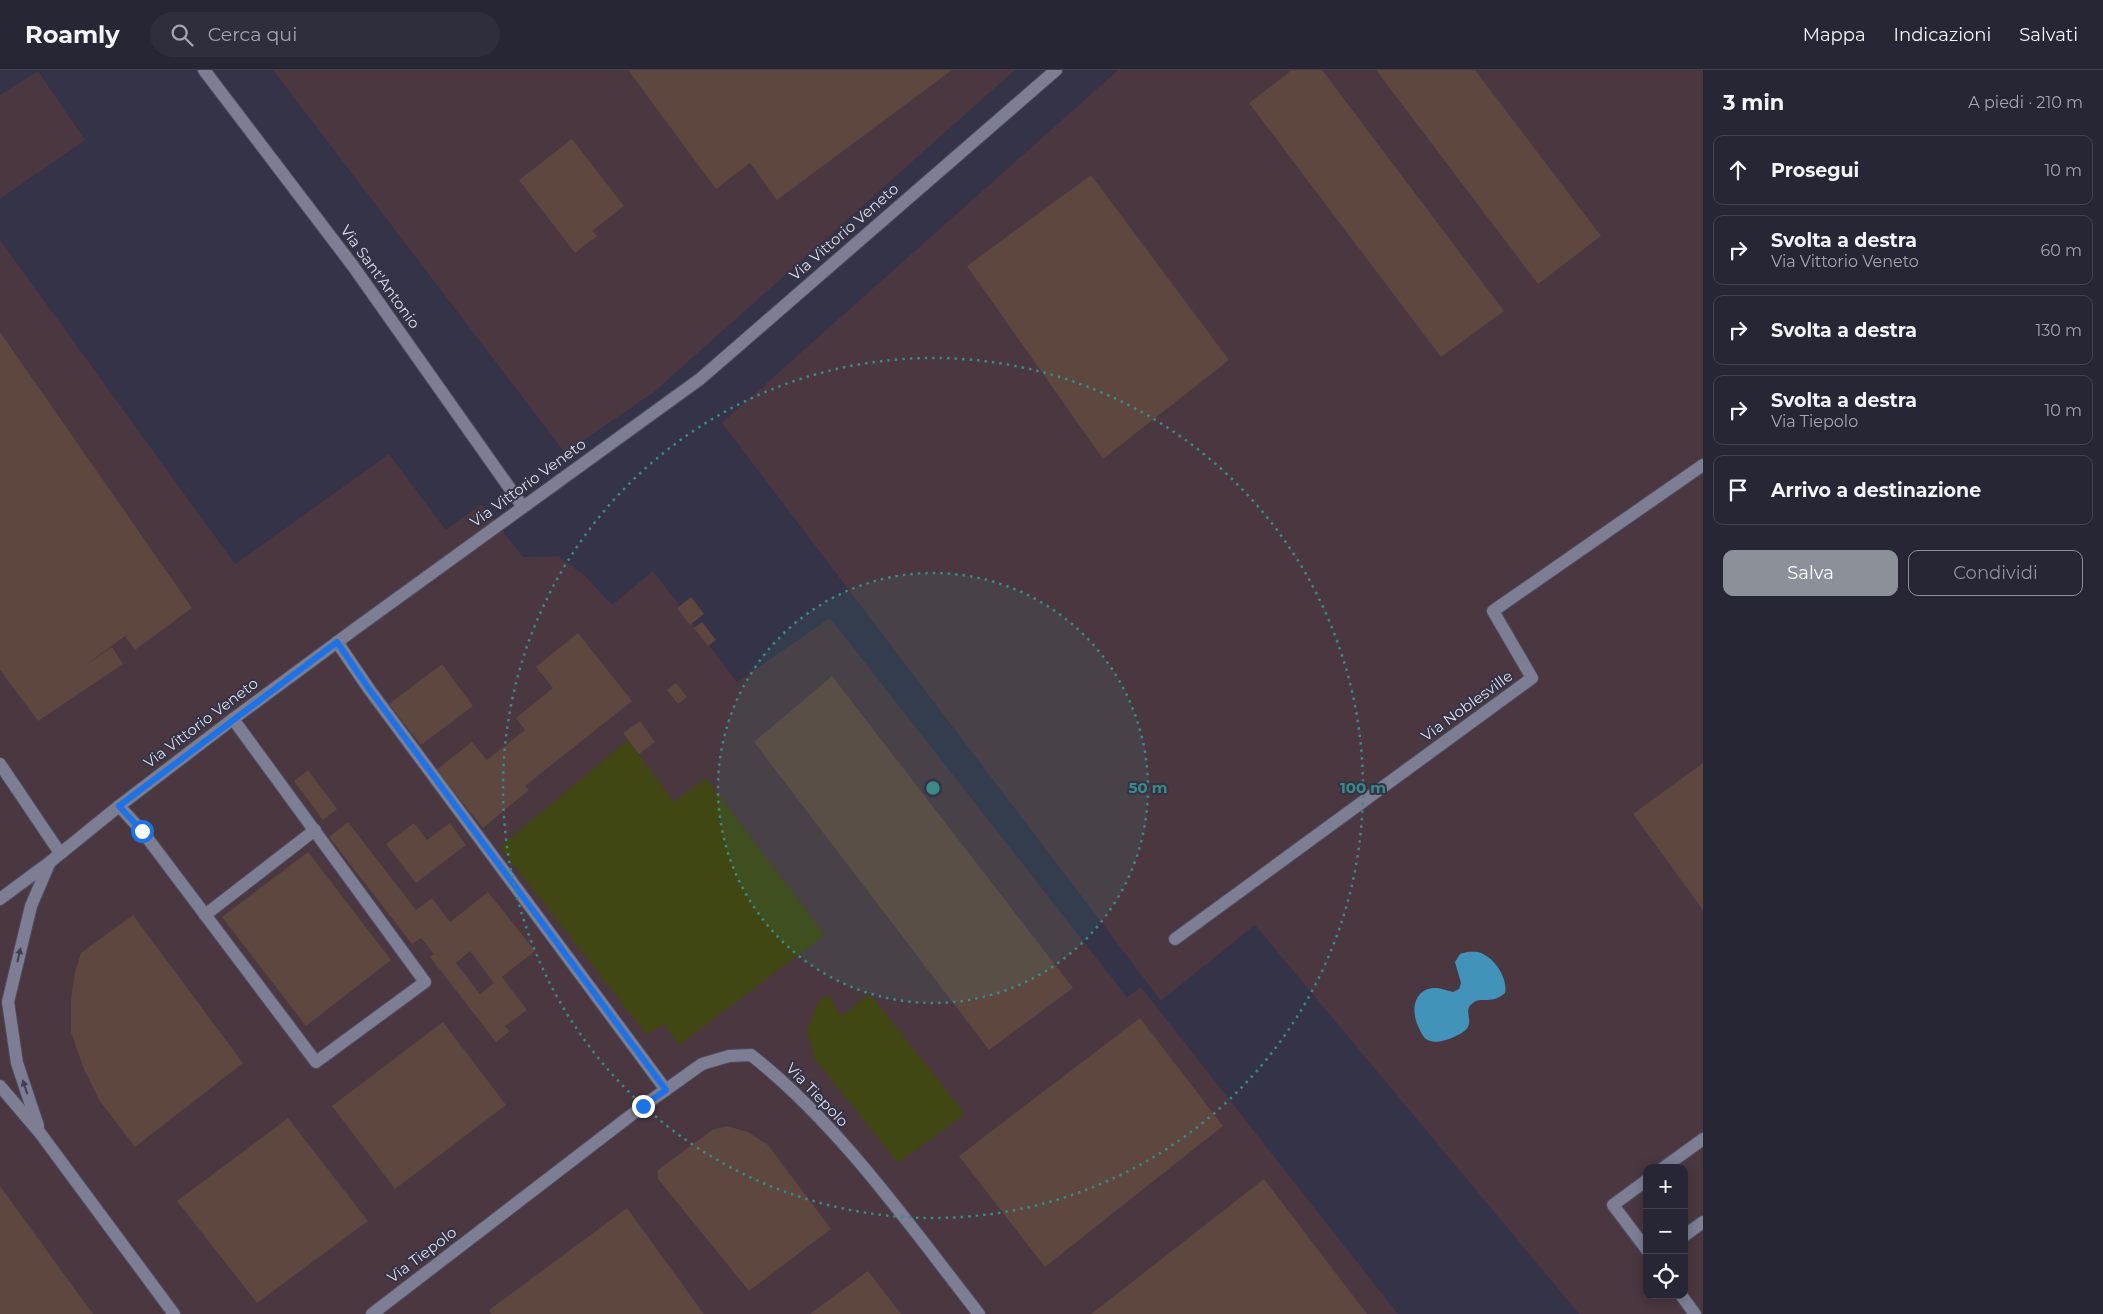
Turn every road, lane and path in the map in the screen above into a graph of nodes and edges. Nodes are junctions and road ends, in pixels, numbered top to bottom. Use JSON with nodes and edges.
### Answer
{"nodes":[{"id":1,"x":204,"y":70,"type":"edge"},
{"id":2,"x":1056,"y":70,"type":"edge"},
{"id":3,"x":1703,"y":465,"type":"edge"},
{"id":4,"x":523,"y":507,"type":"junction"},
{"id":5,"x":337,"y":642,"type":"junction"},
{"id":6,"x":233,"y":719,"type":"junction"},
{"id":7,"x":0,"y":764,"type":"edge"},
{"id":8,"x":119,"y":806,"type":"junction"},
{"id":9,"x":315,"y":830,"type":"junction"},
{"id":10,"x":60,"y":853,"type":"junction"},
{"id":11,"x":50,"y":862,"type":"junction"},
{"id":12,"x":0,"y":898,"type":"edge"},
{"id":13,"x":205,"y":915,"type":"junction"},
{"id":14,"x":1175,"y":939,"type":"dead end"},
{"id":15,"x":4,"y":999,"type":"edge"},
{"id":16,"x":0,"y":1086,"type":"edge"},
{"id":17,"x":666,"y":1090,"type":"junction"},
{"id":18,"x":40,"y":1133,"type":"junction"},
{"id":19,"x":1703,"y":1139,"type":"edge"},
{"id":20,"x":1669,"y":1164,"type":"edge"},
{"id":21,"x":1643,"y":1183,"type":"edge"},
{"id":22,"x":1703,"y":1222,"type":"edge"},
{"id":23,"x":1688,"y":1233,"type":"edge"},
{"id":24,"x":1643,"y":1245,"type":"edge"},
{"id":25,"x":1684,"y":1299,"type":"edge"},
{"id":26,"x":174,"y":1314,"type":"edge"},
{"id":27,"x":372,"y":1314,"type":"edge"},
{"id":28,"x":979,"y":1314,"type":"edge"},
{"id":29,"x":1694,"y":1314,"type":"edge"}],
"edges":[{"from":1,"to":4,"type":"street","name":"Via Sant'Antonio"},
{"from":2,"to":4,"type":"street","name":"Via Vittorio Veneto"},
{"from":3,"to":14,"type":"street","name":"Via Noblesville"},
{"from":4,"to":5,"type":"street","name":"Via Vittorio Veneto"},
{"from":5,"to":6,"type":"street","name":"Via Vittorio Veneto"},
{"from":5,"to":17,"type":"street"},
{"from":6,"to":8,"type":"street","name":"Via Vittorio Veneto"},
{"from":6,"to":9,"type":"street"},
{"from":7,"to":10,"type":"street"},
{"from":8,"to":10,"type":"street","name":"Via Vittorio Veneto"},
{"from":8,"to":13,"type":"street"},
{"from":9,"to":13,"type":"street"},
{"from":9,"to":13,"type":"street"},
{"from":10,"to":11,"type":"street","name":"Via Vittorio Veneto"},
{"from":11,"to":12,"type":"street","name":"Via Vittorio Veneto"},
{"from":15,"to":11,"type":"street","one_way":true},
{"from":18,"to":15,"type":"street","one_way":true},
{"from":16,"to":18,"type":"street"},
{"from":17,"to":27,"type":"street","name":"Via Tiepolo"},
{"from":17,"to":28,"type":"street","name":"Via Tiepolo"},
{"from":18,"to":26,"type":"street"},
{"from":19,"to":20,"type":"street"},
{"from":21,"to":24,"type":"street"},
{"from":22,"to":23,"type":"street"},
{"from":25,"to":29,"type":"street"}]}
